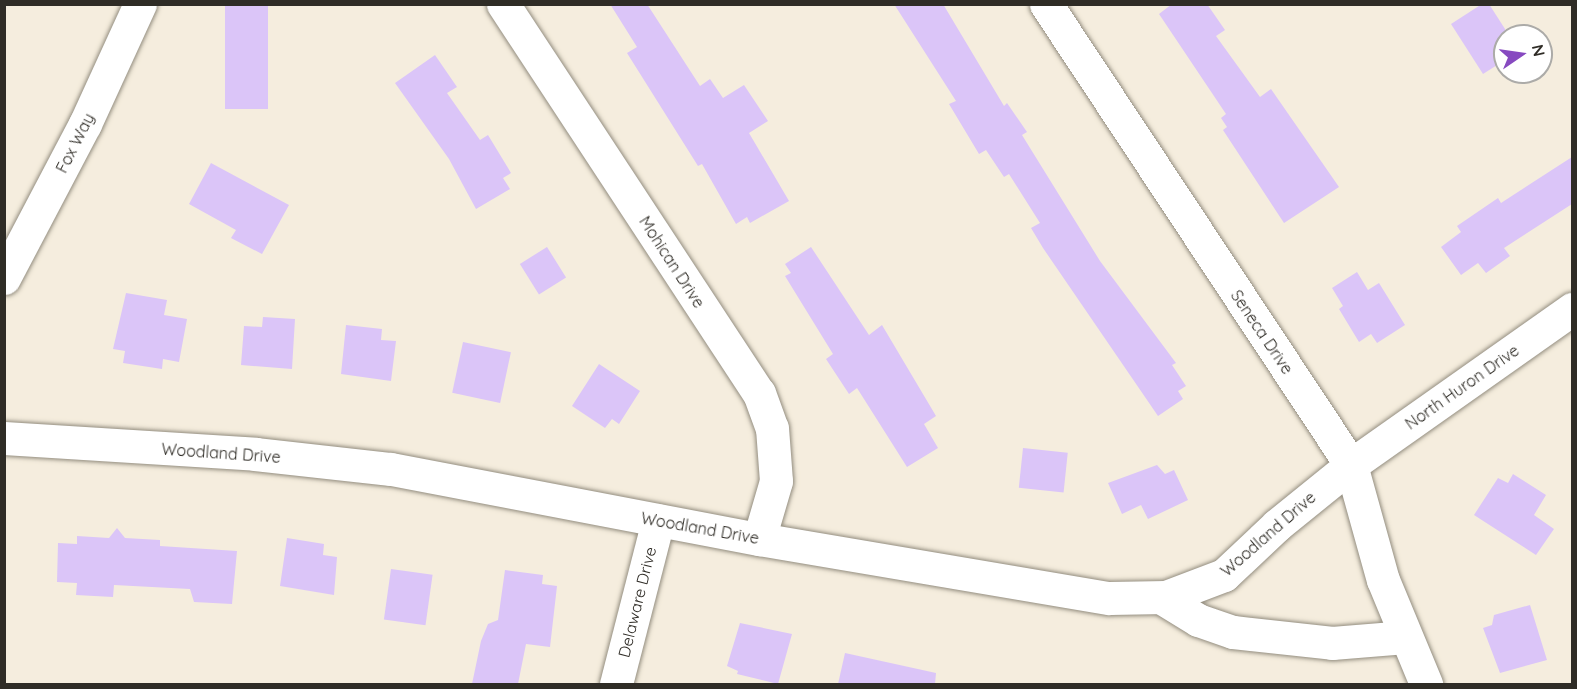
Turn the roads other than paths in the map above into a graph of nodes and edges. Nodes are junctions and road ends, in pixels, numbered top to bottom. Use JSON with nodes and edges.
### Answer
{"nodes":[{"id":1,"x":140,"y":4,"type":"edge"},
{"id":2,"x":503,"y":4,"type":"edge"},
{"id":3,"x":1046,"y":4,"type":"edge"},
{"id":4,"x":4,"y":278,"type":"edge"},
{"id":5,"x":1572,"y":309,"type":"edge"},
{"id":6,"x":4,"y":438,"type":"edge"},
{"id":7,"x":1351,"y":465,"type":"junction"},
{"id":8,"x":658,"y":520,"type":"junction"},
{"id":9,"x":759,"y":539,"type":"junction"},
{"id":10,"x":1162,"y":597,"type":"junction"},
{"id":11,"x":1406,"y":637,"type":"junction"},
{"id":12,"x":616,"y":684,"type":"edge"},
{"id":13,"x":1426,"y":684,"type":"edge"}],
"edges":[{"from":1,"to":4,"type":"street","name":"Fox Way"},
{"from":2,"to":9,"type":"street","name":"Mohican Drive"},
{"from":3,"to":7,"type":"street","name":"Seneca Drive"},
{"from":5,"to":7,"type":"street","name":"North Huron Drive"},
{"from":6,"to":8,"type":"street","name":"Woodland Drive"},
{"from":7,"to":10,"type":"street","name":"Woodland Drive"},
{"from":7,"to":11,"type":"street","name":"Seneca Drive"},
{"from":8,"to":9,"type":"street","name":"Woodland Drive"},
{"from":8,"to":12,"type":"street","name":"Delaware Drive"},
{"from":9,"to":10,"type":"street","name":"Woodland Drive"},
{"from":10,"to":11,"type":"street"},
{"from":11,"to":13,"type":"street","name":"Seneca Drive"}]}
